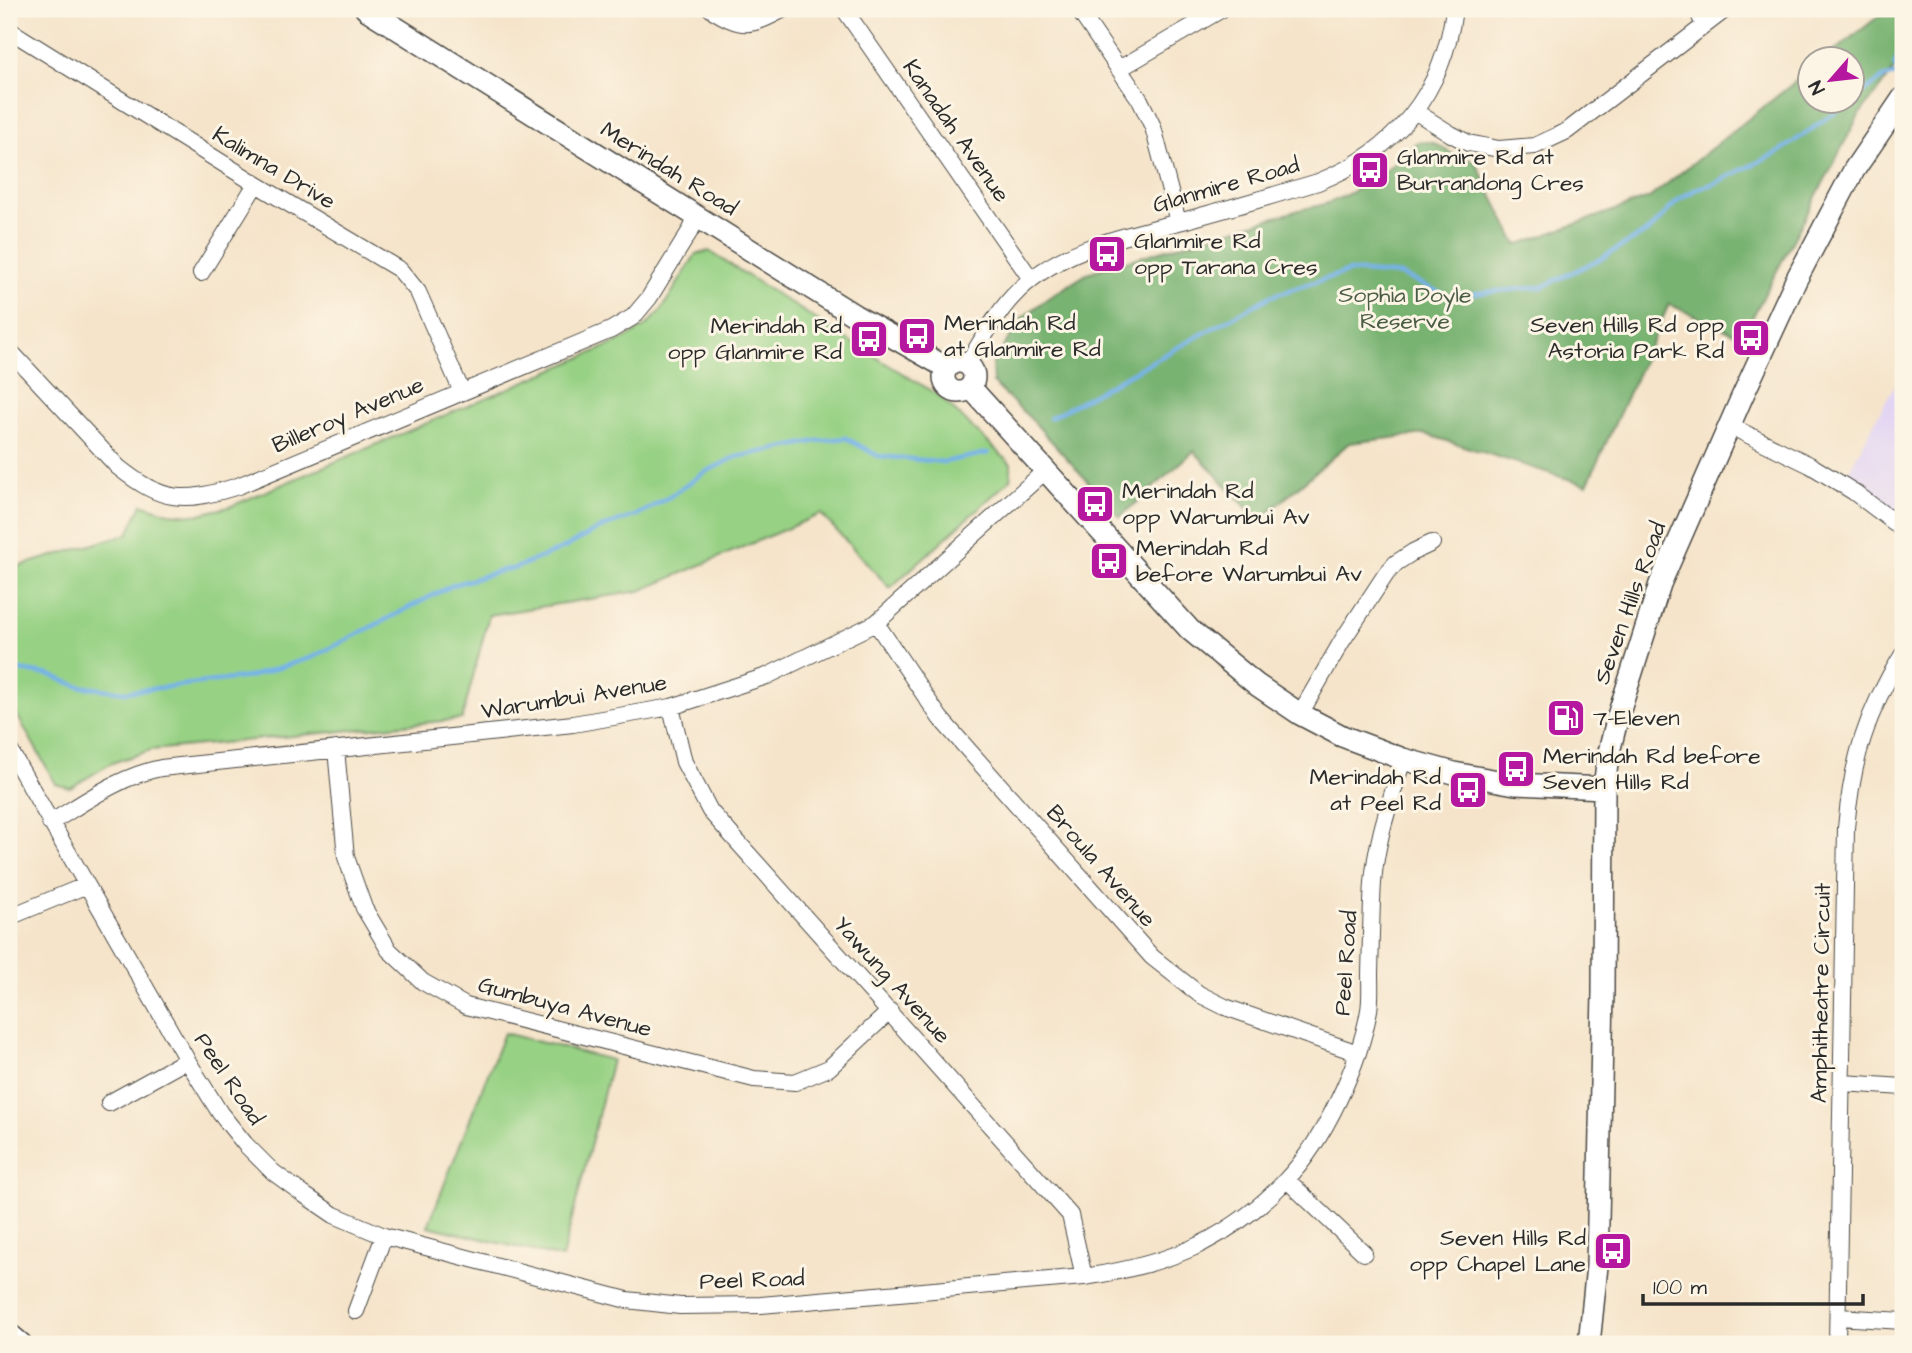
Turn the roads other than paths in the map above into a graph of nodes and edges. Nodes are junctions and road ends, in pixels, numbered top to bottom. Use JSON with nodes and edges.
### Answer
{"nodes":[{"id":1,"x":366,"y":9,"type":"edge"},
{"id":2,"x":710,"y":9,"type":"edge"},
{"id":3,"x":784,"y":9,"type":"edge"},
{"id":4,"x":844,"y":9,"type":"edge"},
{"id":5,"x":1078,"y":9,"type":"edge"},
{"id":6,"x":1222,"y":9,"type":"edge"},
{"id":7,"x":1454,"y":9,"type":"edge"},
{"id":8,"x":1697,"y":9,"type":"edge"},
{"id":9,"x":1726,"y":9,"type":"edge"},
{"id":10,"x":1704,"y":26,"type":"junction"},
{"id":11,"x":12,"y":37,"type":"edge"},
{"id":12,"x":1119,"y":69,"type":"junction"},
{"id":13,"x":1903,"y":98,"type":"edge"},
{"id":14,"x":1416,"y":112,"type":"junction"},
{"id":15,"x":256,"y":184,"type":"junction"},
{"id":16,"x":698,"y":218,"type":"junction"},
{"id":17,"x":1178,"y":222,"type":"junction"},
{"id":18,"x":201,"y":273,"type":"dead end"},
{"id":19,"x":1031,"y":279,"type":"junction"},
{"id":20,"x":9,"y":350,"type":"edge"},
{"id":21,"x":957,"y":366,"type":"junction"},
{"id":22,"x":462,"y":392,"type":"junction"},
{"id":23,"x":1730,"y":426,"type":"junction"},
{"id":24,"x":1045,"y":471,"type":"junction"},
{"id":25,"x":1903,"y":529,"type":"edge"},
{"id":26,"x":1432,"y":543,"type":"dead end"},
{"id":27,"x":876,"y":623,"type":"junction"},
{"id":28,"x":1903,"y":654,"type":"edge"},
{"id":29,"x":671,"y":707,"type":"junction"},
{"id":30,"x":1300,"y":714,"type":"junction"},
{"id":31,"x":9,"y":749,"type":"edge"},
{"id":32,"x":336,"y":749,"type":"junction"},
{"id":33,"x":1403,"y":759,"type":"junction"},
{"id":34,"x":1604,"y":788,"type":"junction"},
{"id":35,"x":50,"y":823,"type":"junction"},
{"id":36,"x":87,"y":885,"type":"junction"},
{"id":37,"x":9,"y":917,"type":"edge"},
{"id":38,"x":890,"y":1012,"type":"junction"},
{"id":39,"x":1358,"y":1053,"type":"junction"},
{"id":40,"x":187,"y":1060,"type":"junction"},
{"id":41,"x":1843,"y":1083,"type":"junction"},
{"id":42,"x":1903,"y":1087,"type":"edge"},
{"id":43,"x":109,"y":1103,"type":"dead end"},
{"id":44,"x":1287,"y":1180,"type":"junction"},
{"id":45,"x":384,"y":1236,"type":"junction"},
{"id":46,"x":1364,"y":1253,"type":"dead end"},
{"id":47,"x":1084,"y":1278,"type":"junction"},
{"id":48,"x":356,"y":1311,"type":"dead end"},
{"id":49,"x":1838,"y":1317,"type":"junction"},
{"id":50,"x":1903,"y":1321,"type":"edge"},
{"id":51,"x":9,"y":1334,"type":"edge"},
{"id":52,"x":20,"y":1344,"type":"edge"},
{"id":53,"x":1589,"y":1344,"type":"edge"},
{"id":54,"x":1837,"y":1344,"type":"edge"}],
"edges":[{"from":1,"to":16,"type":"main road","name":"Merindah Road"},
{"from":2,"to":3,"type":"street"},
{"from":4,"to":19,"type":"street","name":"Kanadah Avenue"},
{"from":5,"to":12,"type":"street"},
{"from":6,"to":12,"type":"street"},
{"from":7,"to":14,"type":"street","name":"Glanmire Road"},
{"from":8,"to":10,"type":"street"},
{"from":9,"to":10,"type":"street"},
{"from":10,"to":14,"type":"street"},
{"from":11,"to":15,"type":"street","name":"Kalimna Drive"},
{"from":12,"to":17,"type":"street"},
{"from":13,"to":23,"type":"main road","name":"Seven Hills Road"},
{"from":14,"to":17,"type":"street","name":"Glanmire Road"},
{"from":15,"to":18,"type":"street"},
{"from":15,"to":22,"type":"street","name":"Kalimna Drive"},
{"from":16,"to":21,"type":"main road","name":"Merindah Road"},
{"from":16,"to":22,"type":"street","name":"Billeroy Avenue"},
{"from":17,"to":19,"type":"street","name":"Glanmire Road"},
{"from":19,"to":21,"type":"street","name":"Glanmire Road"},
{"from":20,"to":22,"type":"street","name":"Billeroy Avenue"},
{"from":21,"to":24,"type":"main road"},
{"from":23,"to":25,"type":"street"},
{"from":23,"to":34,"type":"main road","name":"Seven Hills Road"},
{"from":24,"to":27,"type":"street","name":"Warumbui Avenue"},
{"from":24,"to":30,"type":"main road"},
{"from":26,"to":30,"type":"street"},
{"from":27,"to":29,"type":"street","name":"Warumbui Avenue"},
{"from":27,"to":39,"type":"street","name":"Broula Avenue"},
{"from":28,"to":41,"type":"street","name":"Amphitheatre Circuit"},
{"from":29,"to":32,"type":"street","name":"Warumbui Avenue"},
{"from":29,"to":38,"type":"street","name":"Yawung Avenue"},
{"from":30,"to":33,"type":"main road"},
{"from":31,"to":35,"type":"street","name":"Peel Road"},
{"from":32,"to":35,"type":"street","name":"Warumbui Avenue"},
{"from":32,"to":38,"type":"street","name":"Gumbuya Avenue"},
{"from":33,"to":34,"type":"main road"},
{"from":33,"to":39,"type":"street","name":"Peel Road"},
{"from":34,"to":53,"type":"main road","name":"Seven Hills Road"},
{"from":35,"to":36,"type":"street","name":"Peel Road"},
{"from":36,"to":37,"type":"street"},
{"from":36,"to":40,"type":"street","name":"Peel Road"},
{"from":38,"to":47,"type":"street","name":"Yawung Avenue"},
{"from":39,"to":44,"type":"street","name":"Peel Road"},
{"from":40,"to":43,"type":"street"},
{"from":40,"to":45,"type":"street","name":"Peel Road"},
{"from":41,"to":42,"type":"street"},
{"from":41,"to":49,"type":"street","name":"Amphitheatre Circuit"},
{"from":44,"to":46,"type":"street"},
{"from":44,"to":47,"type":"street","name":"Peel Road"},
{"from":45,"to":47,"type":"street","name":"Peel Road"},
{"from":45,"to":48,"type":"street"},
{"from":49,"to":50,"type":"street"},
{"from":49,"to":54,"type":"street","name":"Amphitheatre Circuit"},
{"from":51,"to":52,"type":"main road"}]}
